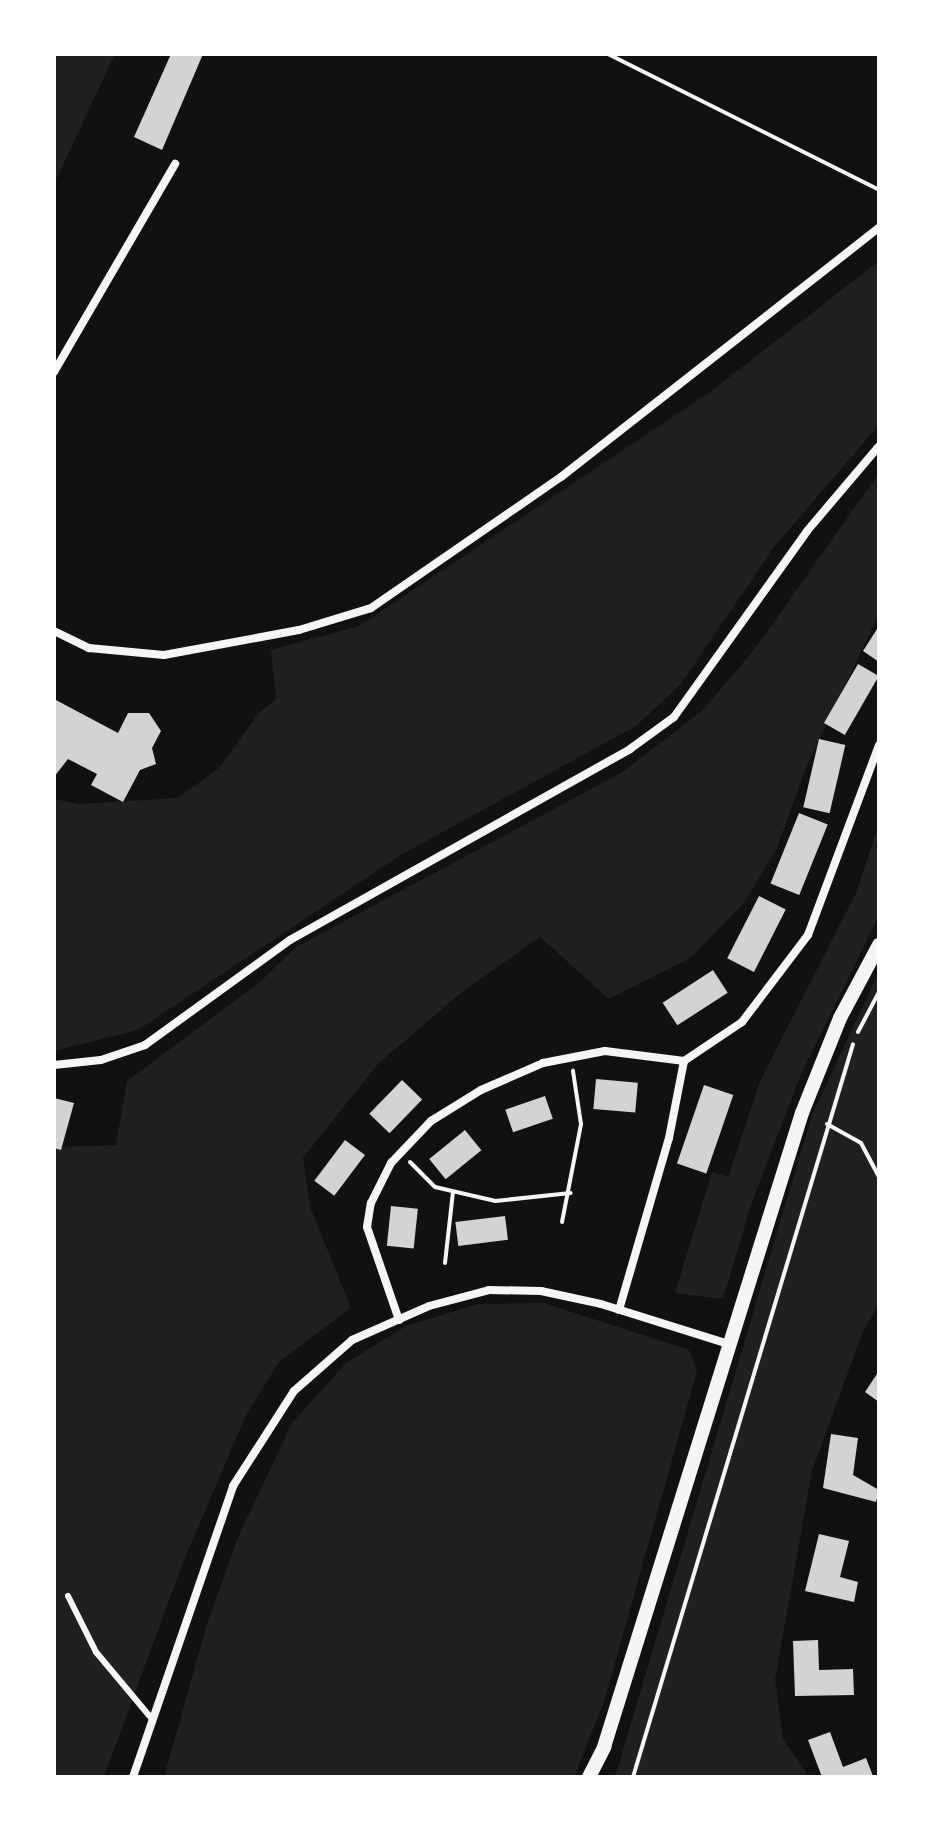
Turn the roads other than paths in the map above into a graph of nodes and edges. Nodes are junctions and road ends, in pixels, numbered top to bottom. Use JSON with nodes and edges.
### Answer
{"nodes":[{"id":1,"x":175,"y":164,"type":"dead end"},
{"id":2,"x":879,"y":228,"type":"edge"},
{"id":3,"x":54,"y":372,"type":"edge"},
{"id":4,"x":879,"y":446,"type":"edge"},
{"id":5,"x":54,"y":631,"type":"edge"},
{"id":6,"x":879,"y":745,"type":"edge"},
{"id":7,"x":879,"y":945,"type":"edge"},
{"id":8,"x":684,"y":1061,"type":"junction"},
{"id":9,"x":54,"y":1065,"type":"edge"},
{"id":10,"x":619,"y":1310,"type":"junction"},
{"id":11,"x":399,"y":1320,"type":"junction"},
{"id":12,"x":729,"y":1344,"type":"junction"},
{"id":13,"x":68,"y":1596,"type":"dead end"},
{"id":14,"x":152,"y":1719,"type":"junction"},
{"id":15,"x":604,"y":1747,"type":"junction"},
{"id":16,"x":133,"y":1777,"type":"edge"},
{"id":17,"x":589,"y":1777,"type":"edge"},
{"id":18,"x":599,"y":1777,"type":"edge"}],
"edges":[{"from":1,"to":3,"type":"street"},
{"from":2,"to":5,"type":"street"},
{"from":4,"to":9,"type":"street"},
{"from":6,"to":8,"type":"street"},
{"from":7,"to":12,"type":"street"},
{"from":8,"to":10,"type":"street"},
{"from":8,"to":11,"type":"street"},
{"from":10,"to":11,"type":"street"},
{"from":10,"to":12,"type":"street"},
{"from":11,"to":14,"type":"street"},
{"from":12,"to":15,"type":"street"},
{"from":13,"to":14,"type":"lane"},
{"from":14,"to":16,"type":"street"},
{"from":15,"to":17,"type":"street"},
{"from":15,"to":18,"type":"street"}]}
